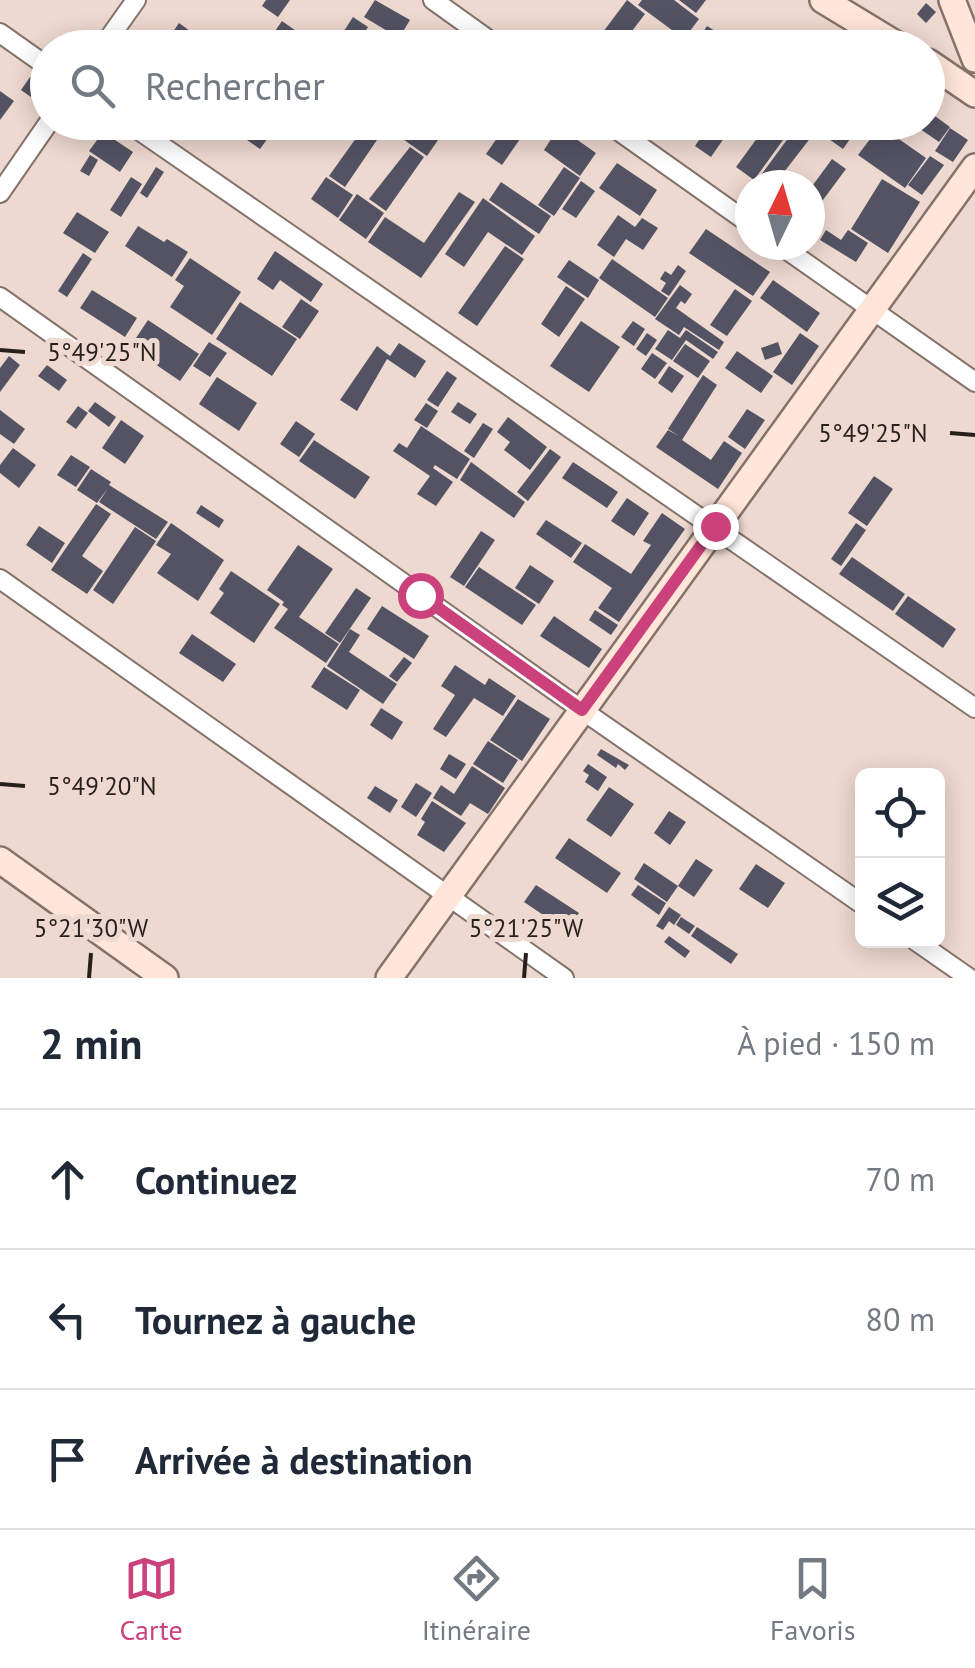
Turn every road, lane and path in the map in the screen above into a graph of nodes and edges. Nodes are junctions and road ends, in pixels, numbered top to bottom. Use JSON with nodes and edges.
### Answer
{"nodes":[{"id":1,"x":136,"y":0,"type":"edge"},
{"id":2,"x":432,"y":0,"type":"edge"},
{"id":3,"x":823,"y":0,"type":"edge"},
{"id":4,"x":952,"y":0,"type":"edge"},
{"id":5,"x":115,"y":30,"type":"edge"},
{"id":6,"x":474,"y":30,"type":"edge"},
{"id":7,"x":872,"y":30,"type":"edge"},
{"id":8,"x":0,"y":33,"type":"edge"},
{"id":9,"x":30,"y":54,"type":"edge"},
{"id":10,"x":975,"y":59,"type":"edge"},
{"id":11,"x":945,"y":74,"type":"edge"},
{"id":12,"x":975,"y":94,"type":"edge"},
{"id":13,"x":37,"y":140,"type":"edge"},
{"id":14,"x":153,"y":140,"type":"edge"},
{"id":15,"x":631,"y":140,"type":"edge"},
{"id":16,"x":975,"y":167,"type":"edge"},
{"id":17,"x":0,"y":193,"type":"edge"},
{"id":18,"x":735,"y":213,"type":"edge"},
{"id":19,"x":801,"y":260,"type":"edge"},
{"id":20,"x":0,"y":298,"type":"edge"},
{"id":21,"x":872,"y":310,"type":"junction"},
{"id":22,"x":975,"y":382,"type":"edge"},
{"id":23,"x":715,"y":526,"type":"junction"},
{"id":24,"x":0,"y":579,"type":"edge"},
{"id":25,"x":975,"y":708,"type":"edge"},
{"id":26,"x":582,"y":710,"type":"junction"},
{"id":27,"x":0,"y":860,"type":"edge"},
{"id":28,"x":446,"y":898,"type":"junction"},
{"id":29,"x":855,"y":899,"type":"edge"},
{"id":30,"x":927,"y":948,"type":"edge"},
{"id":31,"x":165,"y":978,"type":"edge"},
{"id":32,"x":389,"y":978,"type":"edge"},
{"id":33,"x":564,"y":978,"type":"edge"},
{"id":34,"x":969,"y":978,"type":"edge"}],
"edges":[{"from":1,"to":5,"type":"street"},
{"from":2,"to":6,"type":"street"},
{"from":3,"to":7,"type":"street"},
{"from":4,"to":10,"type":"street"},
{"from":8,"to":9,"type":"street"},
{"from":11,"to":12,"type":"street"},
{"from":13,"to":17,"type":"street"},
{"from":14,"to":23,"type":"street"},
{"from":15,"to":18,"type":"street"},
{"from":16,"to":21,"type":"street"},
{"from":19,"to":21,"type":"street"},
{"from":20,"to":26,"type":"street"},
{"from":21,"to":22,"type":"street"},
{"from":21,"to":23,"type":"street"},
{"from":23,"to":25,"type":"street"},
{"from":23,"to":26,"type":"street"},
{"from":24,"to":28,"type":"street"},
{"from":26,"to":28,"type":"street"},
{"from":26,"to":29,"type":"street"},
{"from":27,"to":31,"type":"street"},
{"from":28,"to":32,"type":"street"},
{"from":28,"to":33,"type":"street"},
{"from":30,"to":34,"type":"street"}]}
